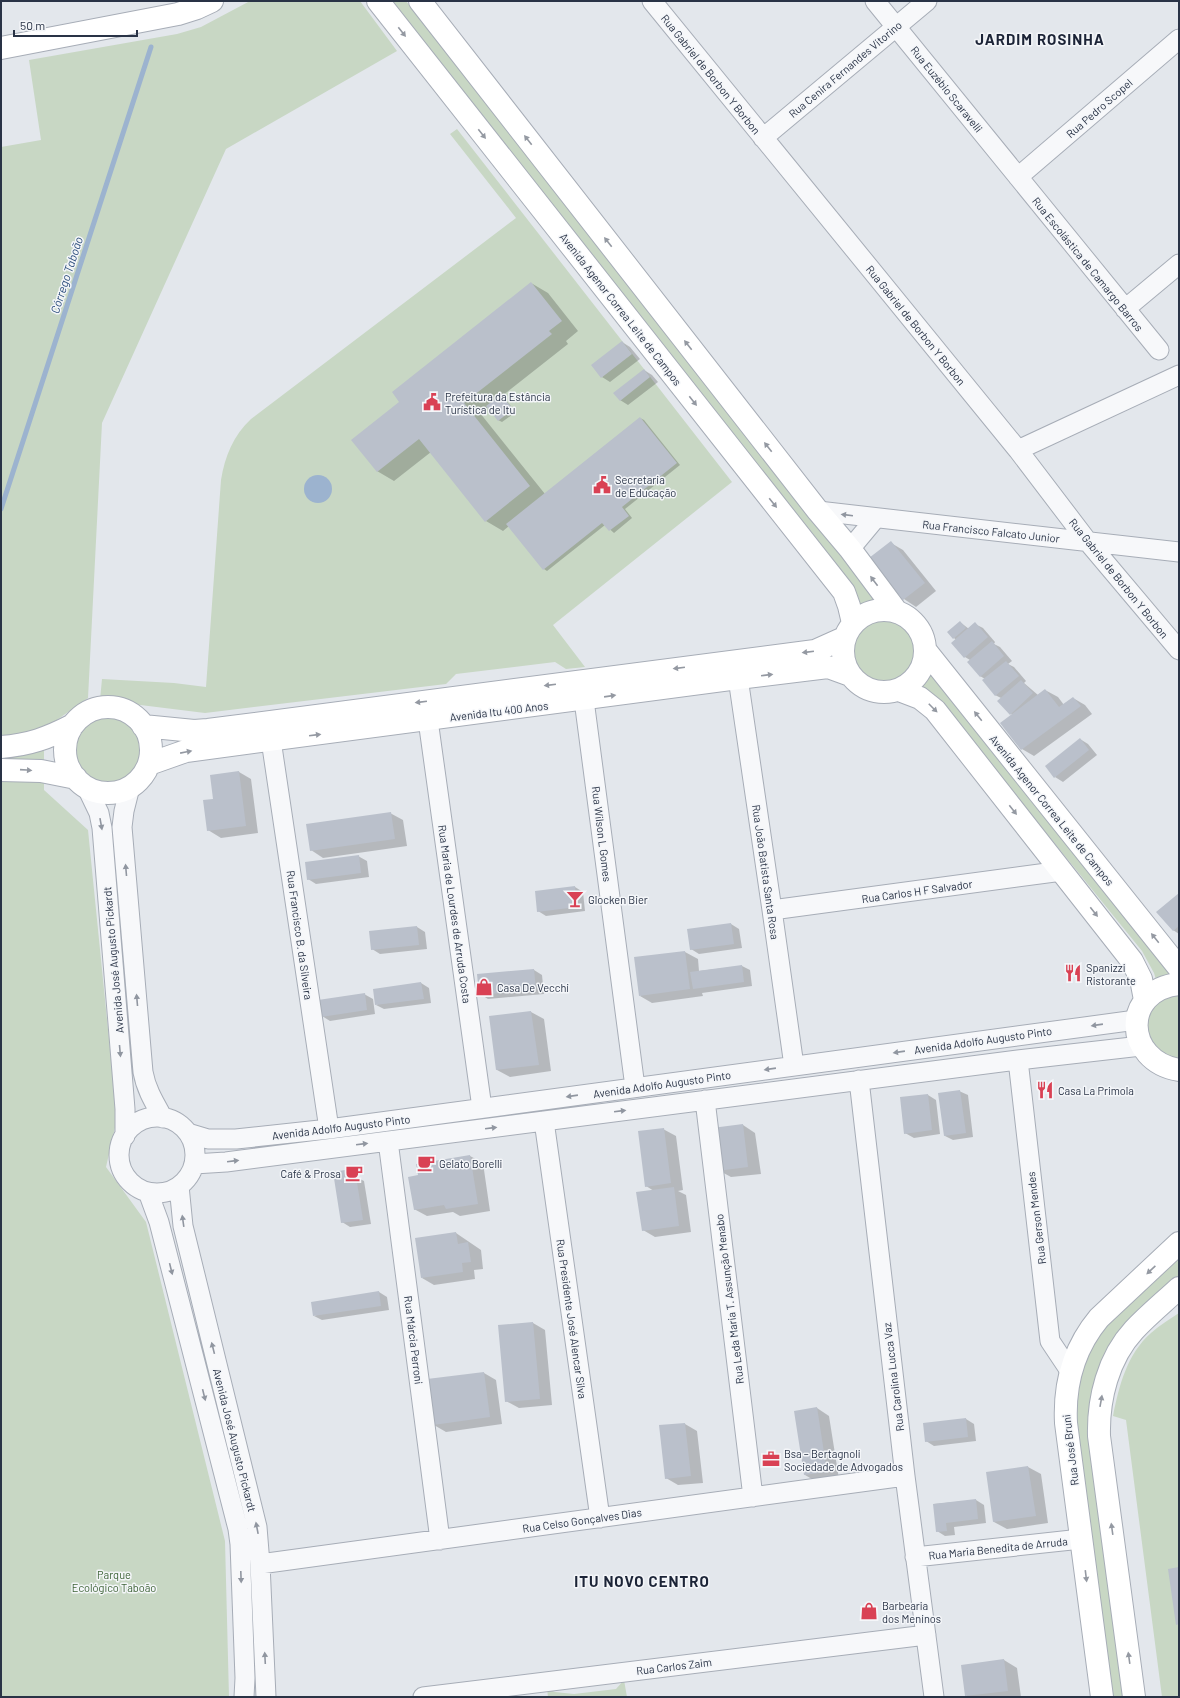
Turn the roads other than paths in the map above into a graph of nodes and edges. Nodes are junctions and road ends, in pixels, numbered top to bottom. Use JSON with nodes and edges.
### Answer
{"nodes":[{"id":1,"x":212,"y":1,"type":"edge"},
{"id":2,"x":378,"y":1,"type":"edge"},
{"id":3,"x":420,"y":1,"type":"edge"},
{"id":4,"x":652,"y":1,"type":"edge"},
{"id":5,"x":876,"y":1,"type":"edge"},
{"id":6,"x":927,"y":1,"type":"edge"},
{"id":7,"x":896,"y":27,"type":"junction"},
{"id":8,"x":1179,"y":40,"type":"edge"},
{"id":9,"x":1,"y":48,"type":"edge"},
{"id":10,"x":763,"y":138,"type":"junction"},
{"id":11,"x":1018,"y":177,"type":"junction"},
{"id":12,"x":1179,"y":264,"type":"edge"},
{"id":13,"x":1125,"y":309,"type":"junction"},
{"id":14,"x":1159,"y":350,"type":"dead end"},
{"id":15,"x":1179,"y":375,"type":"edge"},
{"id":16,"x":1018,"y":450,"type":"junction"},
{"id":17,"x":818,"y":511,"type":"junction"},
{"id":18,"x":875,"y":518,"type":"junction"},
{"id":19,"x":1088,"y":542,"type":"junction"},
{"id":20,"x":850,"y":549,"type":"junction"},
{"id":21,"x":1179,"y":552,"type":"edge"},
{"id":22,"x":897,"y":612,"type":"junction"},
{"id":23,"x":849,"y":630,"type":"junction"},
{"id":24,"x":1179,"y":650,"type":"edge"},
{"id":25,"x":926,"y":651,"type":"junction"},
{"id":26,"x":850,"y":675,"type":"junction"},
{"id":27,"x":738,"y":678,"type":"junction"},
{"id":28,"x":899,"y":690,"type":"junction"},
{"id":29,"x":584,"y":700,"type":"junction"},
{"id":30,"x":428,"y":720,"type":"junction"},
{"id":31,"x":73,"y":725,"type":"junction"},
{"id":32,"x":144,"y":726,"type":"junction"},
{"id":33,"x":271,"y":740,"type":"junction"},
{"id":34,"x":1,"y":747,"type":"edge"},
{"id":35,"x":149,"y":764,"type":"junction"},
{"id":36,"x":1,"y":770,"type":"edge"},
{"id":37,"x":81,"y":783,"type":"junction"},
{"id":38,"x":130,"y":787,"type":"junction"},
{"id":39,"x":1062,"y":871,"type":"junction"},
{"id":40,"x":772,"y":910,"type":"junction"},
{"id":41,"x":1179,"y":968,"type":"edge"},
{"id":42,"x":1179,"y":984,"type":"edge"},
{"id":43,"x":1144,"y":1000,"type":"junction"},
{"id":44,"x":1136,"y":1020,"type":"junction"},
{"id":45,"x":1141,"y":1046,"type":"junction"},
{"id":46,"x":1018,"y":1060,"type":"junction"},
{"id":47,"x":794,"y":1066,"type":"junction"},
{"id":48,"x":1179,"y":1070,"type":"edge"},
{"id":49,"x":859,"y":1080,"type":"junction"},
{"id":50,"x":635,"y":1088,"type":"junction"},
{"id":51,"x":705,"y":1100,"type":"junction"},
{"id":52,"x":482,"y":1108,"type":"junction"},
{"id":53,"x":163,"y":1118,"type":"junction"},
{"id":54,"x":544,"y":1121,"type":"junction"},
{"id":55,"x":329,"y":1129,"type":"junction"},
{"id":56,"x":188,"y":1133,"type":"junction"},
{"id":57,"x":125,"y":1136,"type":"junction"},
{"id":58,"x":388,"y":1141,"type":"junction"},
{"id":59,"x":194,"y":1164,"type":"junction"},
{"id":60,"x":179,"y":1186,"type":"junction"},
{"id":61,"x":148,"y":1192,"type":"junction"},
{"id":62,"x":1179,"y":1243,"type":"edge"},
{"id":63,"x":1179,"y":1288,"type":"edge"},
{"id":64,"x":1070,"y":1371,"type":"junction"},
{"id":65,"x":904,"y":1476,"type":"junction"},
{"id":66,"x":753,"y":1497,"type":"junction"},
{"id":67,"x":600,"y":1518,"type":"junction"},
{"id":68,"x":1081,"y":1539,"type":"junction"},
{"id":69,"x":440,"y":1540,"type":"junction"},
{"id":70,"x":915,"y":1557,"type":"junction"},
{"id":71,"x":260,"y":1564,"type":"junction"},
{"id":72,"x":926,"y":1635,"type":"junction"},
{"id":73,"x":244,"y":1697,"type":"edge"},
{"id":74,"x":266,"y":1697,"type":"edge"},
{"id":75,"x":423,"y":1697,"type":"edge"},
{"id":76,"x":934,"y":1697,"type":"edge"},
{"id":77,"x":1102,"y":1697,"type":"edge"},
{"id":78,"x":1134,"y":1697,"type":"edge"}],
"edges":[{"from":1,"to":9,"type":"street"},
{"from":2,"to":23,"type":"street","name":"Avenida Agenor Correa Leite de Campos","one_way":true},
{"from":17,"to":3,"type":"street","one_way":true},
{"from":4,"to":10,"type":"street","name":"Rua Gabriel de Borbon Y Borbon"},
{"from":5,"to":7,"type":"street","name":"Rua Euzébio Scaravelli"},
{"from":6,"to":7,"type":"street","name":"Rua Cenira Fernandes Vitorino"},
{"from":7,"to":10,"type":"street","name":"Rua Cenira Fernandes Vitorino"},
{"from":7,"to":11,"type":"street","name":"Rua Euzébio Scaravelli"},
{"from":8,"to":11,"type":"street","name":"Rua Pedro Scopel"},
{"from":10,"to":16,"type":"street","name":"Rua Gabriel de Borbon Y Borbon"},
{"from":11,"to":13,"type":"street","name":"Rua Escolástica de Camargo Barros"},
{"from":12,"to":13,"type":"street"},
{"from":13,"to":14,"type":"street","name":"Rua Escolástica de Camargo Barros"},
{"from":15,"to":16,"type":"street"},
{"from":16,"to":19,"type":"street","name":"Rua Gabriel de Borbon Y Borbon"},
{"from":18,"to":17,"type":"street","name":"Rua Francisco Falcato Junior","one_way":true},
{"from":17,"to":20,"type":"street"},
{"from":18,"to":19,"type":"street","name":"Rua Francisco Falcato Junior"},
{"from":18,"to":20,"type":"street"},
{"from":19,"to":21,"type":"street","name":"Rua Francisco Falcato Junior"},
{"from":19,"to":24,"type":"street","name":"Rua Gabriel de Borbon Y Borbon"},
{"from":22,"to":20,"type":"street","one_way":true},
{"from":22,"to":23,"type":"street"},
{"from":22,"to":25,"type":"street"},
{"from":23,"to":26,"type":"street"},
{"from":23,"to":32,"type":"street","name":"Avenida Itu 400 Anos","one_way":true},
{"from":25,"to":28,"type":"street"},
{"from":41,"to":25,"type":"street","name":"Avenida Agenor Correa Leite de Campos","one_way":true},
{"from":27,"to":26,"type":"street","name":"Avenida Itu 400 Anos","one_way":true},
{"from":26,"to":28,"type":"street"},
{"from":29,"to":27,"type":"street","name":"Avenida Itu 400 Anos","one_way":true},
{"from":27,"to":40,"type":"street","name":"Rua João Batista Santa Rosa"},
{"from":28,"to":39,"type":"street","one_way":true},
{"from":29,"to":30,"type":"street","name":"Avenida Itu 400 Anos"},
{"from":29,"to":50,"type":"street","name":"Rua Wilson L Gomes"},
{"from":33,"to":30,"type":"street","name":"Avenida Itu 400 Anos","one_way":true},
{"from":30,"to":52,"type":"street","name":"Rua Maria de Lourdes de Arruda Costa"},
{"from":31,"to":32,"type":"street"},
{"from":31,"to":34,"type":"street"},
{"from":31,"to":37,"type":"street"},
{"from":32,"to":35,"type":"street"},
{"from":35,"to":33,"type":"street","name":"Avenida Itu 400 Anos","one_way":true},
{"from":33,"to":55,"type":"street","name":"Rua Francisco B. da Silveira"},
{"from":35,"to":38,"type":"street"},
{"from":36,"to":37,"type":"street","one_way":true},
{"from":37,"to":38,"type":"street"},
{"from":37,"to":57,"type":"street","name":"Avenida José Augusto Pickardt","one_way":true},
{"from":53,"to":38,"type":"street","name":"Avenida José Augusto Pickardt","one_way":true},
{"from":39,"to":40,"type":"street","name":"Rua Carlos H F Salvador"},
{"from":39,"to":43,"type":"street","one_way":true},
{"from":40,"to":47,"type":"street","name":"Rua João Batista Santa Rosa"},
{"from":42,"to":43,"type":"street"},
{"from":43,"to":44,"type":"street"},
{"from":44,"to":45,"type":"street"},
{"from":44,"to":47,"type":"street","name":"Avenida Adolfo Augusto Pinto","one_way":true},
{"from":45,"to":46,"type":"street","name":"Avenida Adolfo Augusto Pinto"},
{"from":45,"to":48,"type":"street"},
{"from":46,"to":49,"type":"street","name":"Avenida Adolfo Augusto Pinto"},
{"from":46,"to":64,"type":"street","name":"Rua Gerson Mendes"},
{"from":47,"to":50,"type":"street","name":"Avenida Adolfo Augusto Pinto","one_way":true},
{"from":49,"to":51,"type":"street","name":"Avenida Adolfo Augusto Pinto"},
{"from":49,"to":65,"type":"street","name":"Rua Carolina Lucca Vaz"},
{"from":50,"to":52,"type":"street","name":"Avenida Adolfo Augusto Pinto","one_way":true},
{"from":54,"to":51,"type":"street","name":"Avenida Adolfo Augusto Pinto","one_way":true},
{"from":51,"to":66,"type":"street","name":"Rua Leda Maria T. Assunção Menabo"},
{"from":52,"to":55,"type":"street","name":"Avenida Adolfo Augusto Pinto"},
{"from":53,"to":56,"type":"street"},
{"from":53,"to":57,"type":"street"},
{"from":58,"to":54,"type":"street","name":"Avenida Adolfo Augusto Pinto","one_way":true},
{"from":54,"to":67,"type":"street","name":"Rua Presidente José Alencar Silva"},
{"from":55,"to":56,"type":"street","name":"Avenida Adolfo Augusto Pinto"},
{"from":56,"to":59,"type":"street"},
{"from":57,"to":61,"type":"street"},
{"from":59,"to":58,"type":"street","name":"Avenida Adolfo Augusto Pinto","one_way":true},
{"from":58,"to":69,"type":"street","name":"Rua Márcia Perroni"},
{"from":59,"to":60,"type":"street"},
{"from":60,"to":61,"type":"street"},
{"from":71,"to":60,"type":"street","name":"Avenida José Augusto Pickardt","one_way":true},
{"from":61,"to":73,"type":"street","name":"Avenida José Augusto Pickardt","one_way":true},
{"from":62,"to":64,"type":"street","name":"Rua José Bruni","one_way":true},
{"from":78,"to":63,"type":"street","one_way":true},
{"from":64,"to":68,"type":"street","name":"Rua José Bruni"},
{"from":65,"to":66,"type":"street","name":"Rua Celso Gonçalves Dias"},
{"from":65,"to":70,"type":"street","name":"Rua Carolina Lucca Vaz"},
{"from":66,"to":67,"type":"street","name":"Rua Celso Gonçalves Dias"},
{"from":67,"to":69,"type":"street","name":"Rua Celso Gonçalves Dias"},
{"from":68,"to":70,"type":"street","name":"Rua Maria Benedita de Arruda"},
{"from":68,"to":77,"type":"street","name":"Rua José Bruni","one_way":true},
{"from":69,"to":71,"type":"street","name":"Rua Celso Gonçalves Dias"},
{"from":70,"to":72,"type":"street","name":"Rua Carolina Lucca Vaz"},
{"from":74,"to":71,"type":"street","name":"Avenida José Augusto Pickardt","one_way":true},
{"from":72,"to":75,"type":"street","name":"Rua Carlos Zaim"},
{"from":72,"to":76,"type":"street","name":"Rua Carolina Lucca Vaz"}]}
